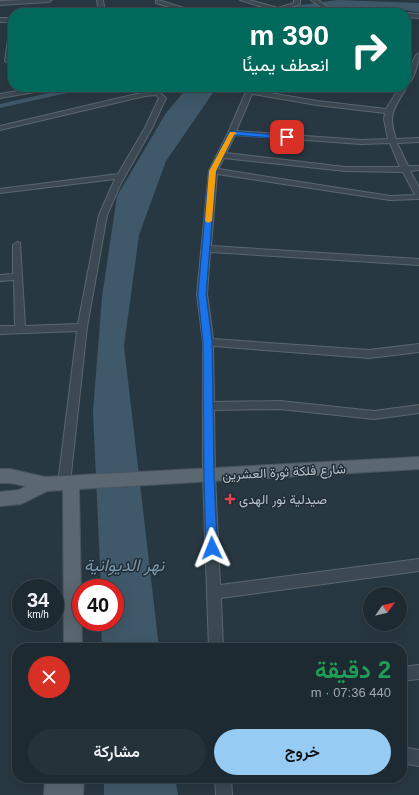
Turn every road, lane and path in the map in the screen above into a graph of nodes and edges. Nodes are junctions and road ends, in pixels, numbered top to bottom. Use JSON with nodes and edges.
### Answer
{"nodes":[{"id":1,"x":50,"y":0,"type":"edge"},
{"id":2,"x":243,"y":0,"type":"edge"},
{"id":3,"x":297,"y":0,"type":"edge"},
{"id":4,"x":315,"y":0,"type":"edge"},
{"id":5,"x":158,"y":2,"type":"dead end"},
{"id":6,"x":0,"y":3,"type":"edge"},
{"id":7,"x":178,"y":8,"type":"edge"},
{"id":8,"x":271,"y":8,"type":"edge"},
{"id":9,"x":284,"y":8,"type":"edge"},
{"id":10,"x":326,"y":8,"type":"edge"},
{"id":11,"x":419,"y":55,"type":"edge"},
{"id":12,"x":411,"y":76,"type":"edge"},
{"id":13,"x":23,"y":92,"type":"edge"},
{"id":14,"x":249,"y":92,"type":"edge"},
{"id":15,"x":264,"y":92,"type":"edge"},
{"id":16,"x":400,"y":92,"type":"edge"},
{"id":17,"x":0,"y":96,"type":"edge"},
{"id":18,"x":389,"y":111,"type":"junction"},
{"id":19,"x":0,"y":128,"type":"edge"},
{"id":20,"x":232,"y":133,"type":"junction"},
{"id":21,"x":419,"y":140,"type":"edge"},
{"id":22,"x":392,"y":142,"type":"junction"},
{"id":23,"x":221,"y":155,"type":"junction"},
{"id":24,"x":419,"y":168,"type":"edge"},
{"id":25,"x":406,"y":169,"type":"junction"},
{"id":26,"x":213,"y":171,"type":"junction"},
{"id":27,"x":120,"y":176,"type":"junction"},
{"id":28,"x":0,"y":191,"type":"edge"},
{"id":29,"x":419,"y":194,"type":"edge"},
{"id":30,"x":419,"y":198,"type":"edge"},
{"id":31,"x":17,"y":245,"type":"dead end"},
{"id":32,"x":206,"y":249,"type":"junction"},
{"id":33,"x":419,"y":262,"type":"edge"},
{"id":34,"x":18,"y":277,"type":"junction"},
{"id":35,"x":0,"y":278,"type":"edge"},
{"id":36,"x":82,"y":328,"type":"junction"},
{"id":37,"x":20,"y":329,"type":"junction"},
{"id":38,"x":0,"y":330,"type":"edge"},
{"id":39,"x":208,"y":342,"type":"junction"},
{"id":40,"x":419,"y":348,"type":"edge"},
{"id":41,"x":208,"y":406,"type":"junction"},
{"id":42,"x":419,"y":409,"type":"edge"},
{"id":43,"x":419,"y":463,"type":"edge"},
{"id":44,"x":0,"y":476,"type":"edge"},
{"id":45,"x":209,"y":476,"type":"junction"},
{"id":46,"x":73,"y":483,"type":"junction"},
{"id":47,"x":45,"y":484,"type":"junction"},
{"id":48,"x":0,"y":499,"type":"edge"},
{"id":49,"x":419,"y":564,"type":"edge"},
{"id":50,"x":72,"y":579,"type":"edge"},
{"id":51,"x":214,"y":592,"type":"junction"},
{"id":52,"x":72,"y":603,"type":"edge"},
{"id":53,"x":73,"y":631,"type":"edge"},
{"id":54,"x":68,"y":643,"type":"edge"},
{"id":55,"x":73,"y":643,"type":"edge"},
{"id":56,"x":216,"y":643,"type":"edge"},
{"id":57,"x":419,"y":672,"type":"edge"},
{"id":58,"x":407,"y":673,"type":"edge"},
{"id":59,"x":407,"y":756,"type":"edge"},
{"id":60,"x":419,"y":758,"type":"edge"},
{"id":61,"x":55,"y":783,"type":"edge"},
{"id":62,"x":74,"y":783,"type":"edge"},
{"id":63,"x":223,"y":783,"type":"edge"},
{"id":64,"x":54,"y":795,"type":"edge"},
{"id":65,"x":73,"y":795,"type":"edge"},
{"id":66,"x":224,"y":795,"type":"edge"}],
"edges":[{"from":1,"to":6,"type":"street"},
{"from":2,"to":8,"type":"street"},
{"from":3,"to":9,"type":"street"},
{"from":4,"to":10,"type":"street"},
{"from":5,"to":7,"type":"street"},
{"from":11,"to":12,"type":"street"},
{"from":13,"to":17,"type":"street"},
{"from":14,"to":20,"type":"street"},
{"from":15,"to":18,"type":"street"},
{"from":16,"to":18,"type":"street"},
{"from":18,"to":22,"type":"street"},
{"from":19,"to":27,"type":"street"},
{"from":20,"to":22,"type":"street"},
{"from":20,"to":23,"type":"street"},
{"from":21,"to":22,"type":"street"},
{"from":22,"to":25,"type":"street"},
{"from":23,"to":25,"type":"street"},
{"from":23,"to":26,"type":"street"},
{"from":24,"to":25,"type":"street"},
{"from":25,"to":29,"type":"street"},
{"from":26,"to":30,"type":"street"},
{"from":26,"to":32,"type":"street"},
{"from":27,"to":28,"type":"street"},
{"from":27,"to":36,"type":"street"},
{"from":31,"to":34,"type":"street"},
{"from":32,"to":33,"type":"street"},
{"from":32,"to":39,"type":"street"},
{"from":34,"to":35,"type":"street"},
{"from":34,"to":37,"type":"street"},
{"from":36,"to":37,"type":"street"},
{"from":36,"to":46,"type":"street"},
{"from":37,"to":38,"type":"street"},
{"from":39,"to":40,"type":"street"},
{"from":39,"to":41,"type":"street"},
{"from":41,"to":42,"type":"street"},
{"from":41,"to":45,"type":"street"},
{"from":43,"to":45,"type":"main road","name":"شارع فلكة ثورة العشرين"},
{"from":44,"to":47,"type":"main road"},
{"from":45,"to":46,"type":"main road","name":"شارع فلكة ثورة العشرين"},
{"from":45,"to":51,"type":"street"},
{"from":46,"to":47,"type":"main road","name":"شارع فلكة ثورة العشرين"},
{"from":46,"to":50,"type":"main road"},
{"from":47,"to":48,"type":"main road"},
{"from":49,"to":51,"type":"street"},
{"from":51,"to":56,"type":"street"},
{"from":52,"to":54,"type":"main road"},
{"from":53,"to":55,"type":"main road"},
{"from":57,"to":58,"type":"street"},
{"from":59,"to":60,"type":"street"},
{"from":61,"to":64,"type":"main road"},
{"from":62,"to":65,"type":"main road"},
{"from":63,"to":66,"type":"street"}]}
